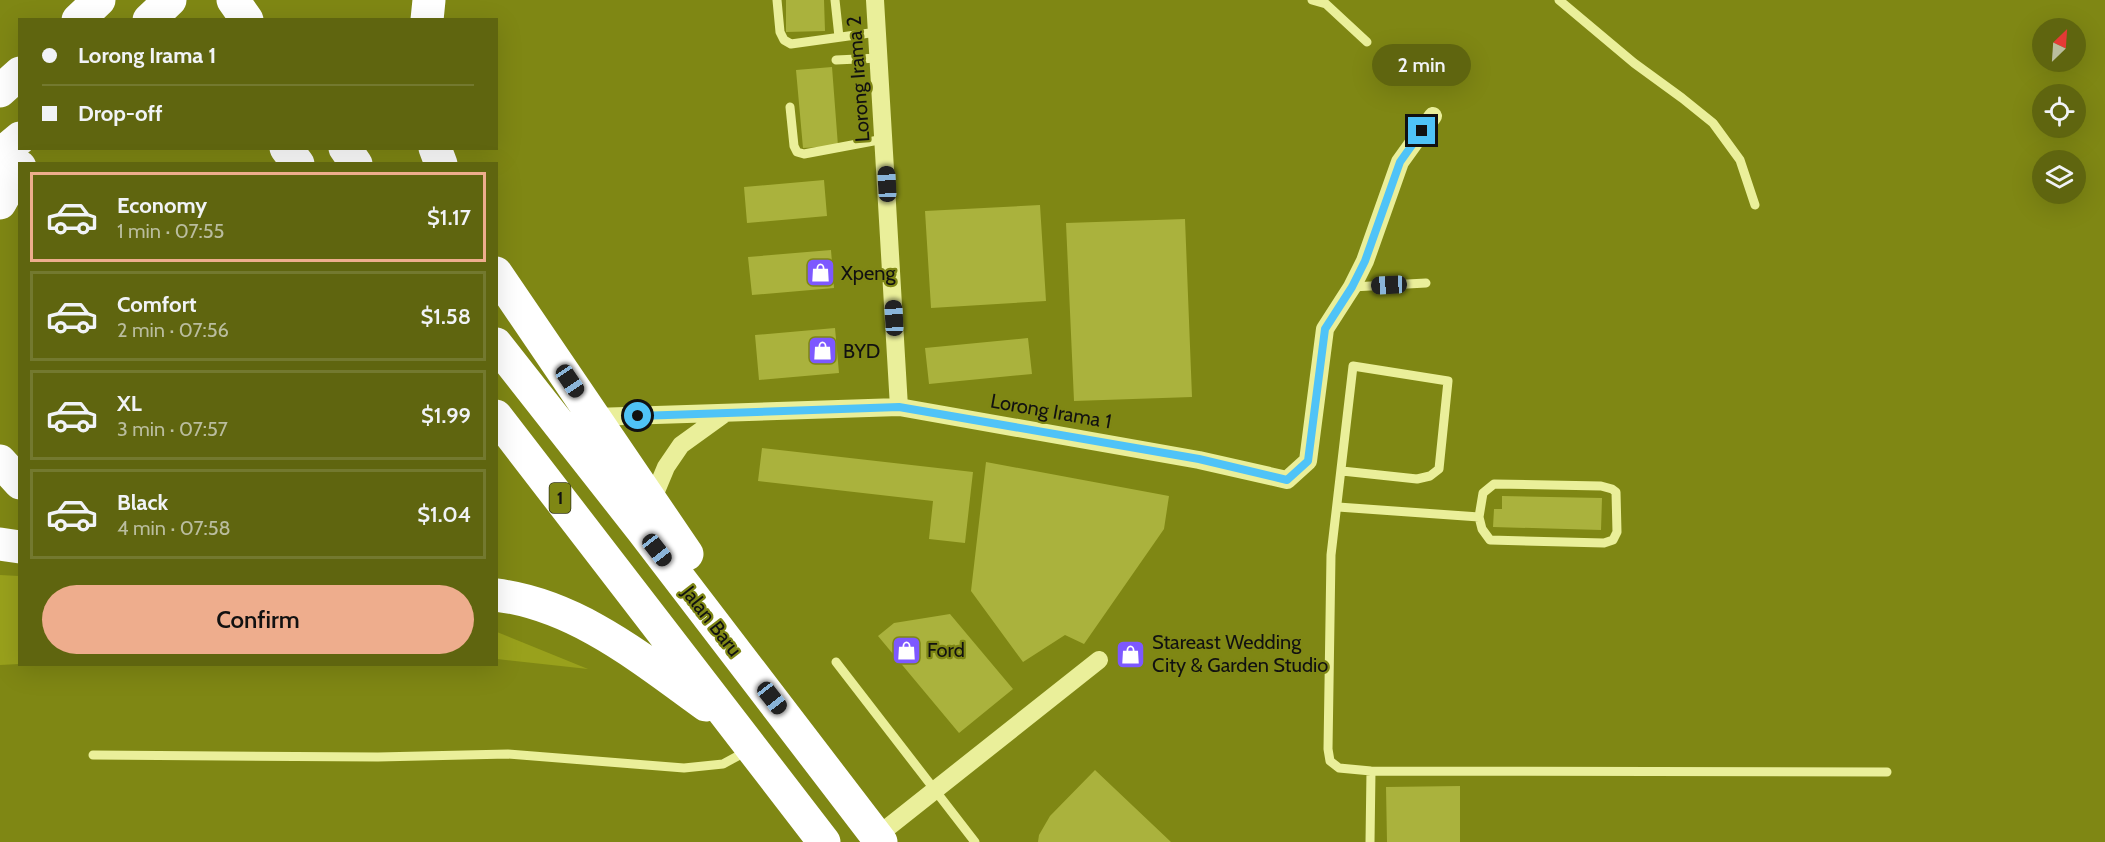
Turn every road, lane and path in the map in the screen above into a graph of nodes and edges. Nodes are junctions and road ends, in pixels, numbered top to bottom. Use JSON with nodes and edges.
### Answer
{"nodes":[{"id":1,"x":99,"y":0,"type":"edge"},
{"id":2,"x":171,"y":0,"type":"edge"},
{"id":3,"x":233,"y":0,"type":"edge"},
{"id":4,"x":429,"y":0,"type":"edge"},
{"id":5,"x":777,"y":0,"type":"edge"},
{"id":6,"x":835,"y":0,"type":"edge"},
{"id":7,"x":875,"y":0,"type":"edge"},
{"id":8,"x":1312,"y":0,"type":"edge"},
{"id":9,"x":1559,"y":0,"type":"edge"},
{"id":10,"x":80,"y":18,"type":"edge"},
{"id":11,"x":150,"y":18,"type":"edge"},
{"id":12,"x":184,"y":18,"type":"edge"},
{"id":13,"x":246,"y":18,"type":"edge"},
{"id":14,"x":427,"y":18,"type":"edge"},
{"id":15,"x":877,"y":32,"type":"junction"},
{"id":16,"x":839,"y":37,"type":"junction"},
{"id":17,"x":1366,"y":42,"type":"dead end"},
{"id":18,"x":879,"y":58,"type":"junction"},
{"id":19,"x":836,"y":60,"type":"dead end"},
{"id":20,"x":18,"y":75,"type":"edge"},
{"id":21,"x":0,"y":90,"type":"edge"},
{"id":22,"x":790,"y":107,"type":"dead end"},
{"id":23,"x":1433,"y":116,"type":"dead end"},
{"id":24,"x":884,"y":139,"type":"junction"},
{"id":25,"x":18,"y":140,"type":"edge"},
{"id":26,"x":286,"y":150,"type":"edge"},
{"id":27,"x":0,"y":155,"type":"edge"},
{"id":28,"x":296,"y":162,"type":"edge"},
{"id":29,"x":18,"y":169,"type":"edge"},
{"id":30,"x":0,"y":203,"type":"edge"},
{"id":31,"x":1755,"y":205,"type":"dead end"},
{"id":32,"x":498,"y":276,"type":"edge"},
{"id":33,"x":1426,"y":283,"type":"dead end"},
{"id":34,"x":1352,"y":287,"type":"junction"},
{"id":35,"x":498,"y":347,"type":"edge"},
{"id":36,"x":899,"y":407,"type":"junction"},
{"id":37,"x":724,"y":414,"type":"junction"},
{"id":38,"x":594,"y":417,"type":"junction"},
{"id":39,"x":499,"y":426,"type":"edge"},
{"id":40,"x":1342,"y":471,"type":"junction"},
{"id":41,"x":651,"y":503,"type":"junction"},
{"id":42,"x":1338,"y":507,"type":"junction"},
{"id":43,"x":1479,"y":517,"type":"junction"},
{"id":44,"x":0,"y":544,"type":"edge"},
{"id":45,"x":18,"y":547,"type":"edge"},
{"id":46,"x":498,"y":595,"type":"edge"},
{"id":47,"x":1099,"y":660,"type":"dead end"},
{"id":48,"x":836,"y":662,"type":"dead end"},
{"id":49,"x":800,"y":735,"type":"junction"},
{"id":50,"x":743,"y":737,"type":"junction"},
{"id":51,"x":93,"y":755,"type":"dead end"},
{"id":52,"x":1371,"y":771,"type":"junction"},
{"id":53,"x":1887,"y":772,"type":"dead end"},
{"id":54,"x":934,"y":790,"type":"junction"},
{"id":55,"x":879,"y":839,"type":"edge"},
{"id":56,"x":824,"y":842,"type":"edge"},
{"id":57,"x":975,"y":842,"type":"edge"},
{"id":58,"x":1370,"y":842,"type":"edge"}],
"edges":[{"from":1,"to":10,"type":"highway"},
{"from":2,"to":11,"type":"highway"},
{"from":2,"to":12,"type":"highway"},
{"from":3,"to":13,"type":"highway"},
{"from":4,"to":14,"type":"highway"},
{"from":5,"to":16,"type":"lane"},
{"from":6,"to":16,"type":"lane"},
{"from":7,"to":15,"type":"street","name":"Lorong Irama 2"},
{"from":8,"to":17,"type":"lane"},
{"from":9,"to":31,"type":"lane"},
{"from":15,"to":16,"type":"lane"},
{"from":15,"to":18,"type":"street","name":"Lorong Irama 2"},
{"from":18,"to":19,"type":"lane"},
{"from":18,"to":24,"type":"street","name":"Lorong Irama 2"},
{"from":20,"to":21,"type":"highway"},
{"from":22,"to":24,"type":"lane"},
{"from":23,"to":34,"type":"street"},
{"from":24,"to":36,"type":"street","name":"Lorong Irama 2"},
{"from":25,"to":27,"type":"highway"},
{"from":26,"to":28,"type":"highway"},
{"from":29,"to":30,"type":"highway"},
{"from":32,"to":38,"type":"highway"},
{"from":33,"to":34,"type":"lane"},
{"from":34,"to":36,"type":"street","name":"Lorong Irama 1"},
{"from":35,"to":49,"type":"highway","name":"Jalan Baru","number":"1"},
{"from":36,"to":37,"type":"street","name":"Lorong Irama 1"},
{"from":37,"to":38,"type":"street","name":"Lorong Irama 1"},
{"from":37,"to":41,"type":"street"},
{"from":38,"to":41,"type":"highway"},
{"from":39,"to":50,"type":"highway","number":"1"},
{"from":40,"to":40,"type":"lane"},
{"from":40,"to":42,"type":"lane"},
{"from":41,"to":49,"type":"highway"},
{"from":42,"to":43,"type":"lane"},
{"from":42,"to":52,"type":"lane"},
{"from":43,"to":43,"type":"lane"},
{"from":44,"to":45,"type":"highway"},
{"from":46,"to":50,"type":"highway"},
{"from":47,"to":54,"type":"street"},
{"from":48,"to":54,"type":"lane"},
{"from":49,"to":55,"type":"highway","name":"Jalan Baru","number":"1"},
{"from":50,"to":51,"type":"lane"},
{"from":50,"to":56,"type":"highway","number":"1"},
{"from":52,"to":53,"type":"lane"},
{"from":52,"to":58,"type":"lane"},
{"from":54,"to":55,"type":"street"},
{"from":54,"to":57,"type":"lane"}]}
